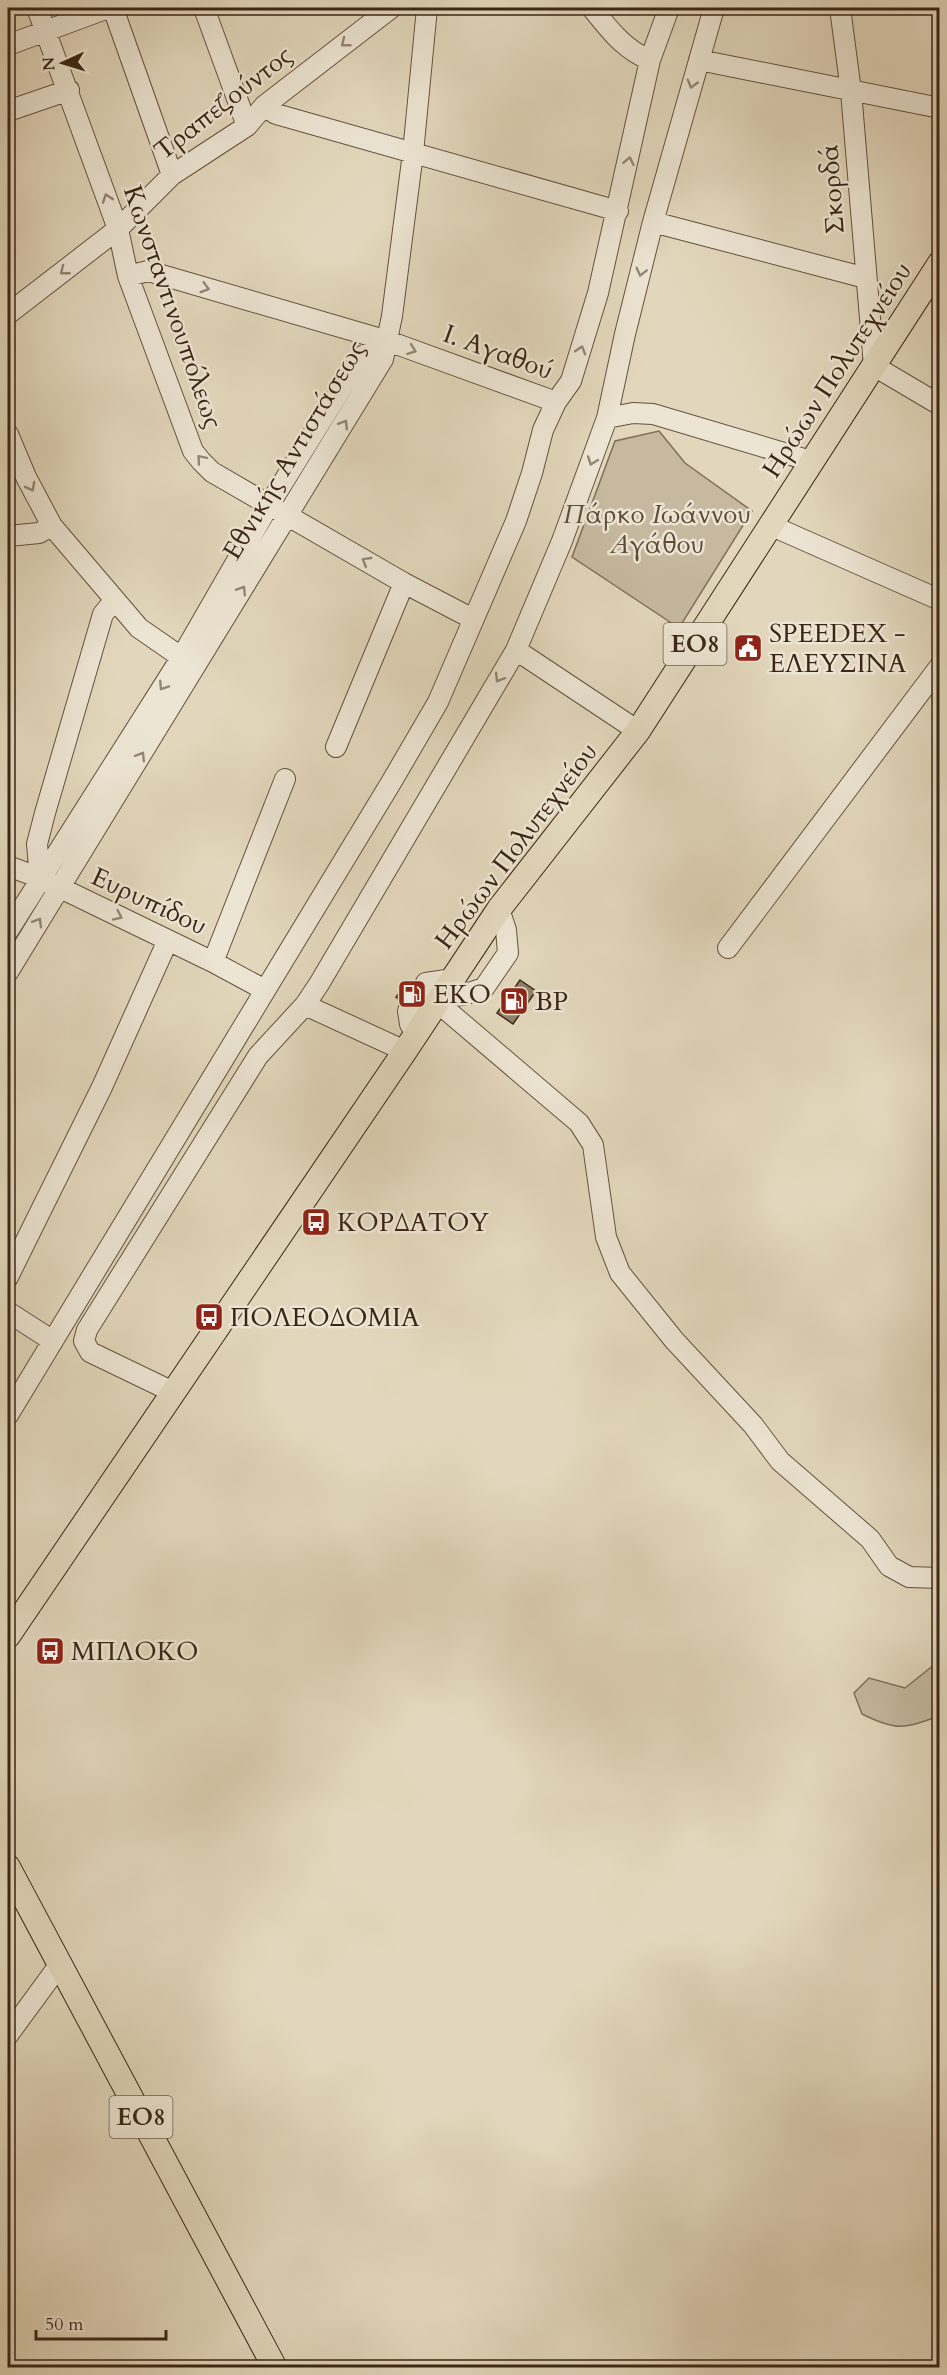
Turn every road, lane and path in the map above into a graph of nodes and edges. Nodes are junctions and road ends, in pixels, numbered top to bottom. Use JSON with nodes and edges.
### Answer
{"nodes":[{"id":1,"x":37,"y":8,"type":"edge"},
{"id":2,"x":108,"y":8,"type":"edge"},
{"id":3,"x":113,"y":8,"type":"edge"},
{"id":4,"x":204,"y":8,"type":"edge"},
{"id":5,"x":391,"y":8,"type":"edge"},
{"id":6,"x":427,"y":8,"type":"edge"},
{"id":7,"x":592,"y":8,"type":"edge"},
{"id":8,"x":669,"y":8,"type":"edge"},
{"id":9,"x":714,"y":8,"type":"edge"},
{"id":10,"x":840,"y":8,"type":"edge"},
{"id":11,"x":46,"y":32,"type":"junction"},
{"id":12,"x":8,"y":45,"type":"edge"},
{"id":13,"x":650,"y":60,"type":"junction"},
{"id":14,"x":699,"y":60,"type":"junction"},
{"id":15,"x":69,"y":90,"type":"junction"},
{"id":16,"x":851,"y":91,"type":"junction"},
{"id":17,"x":264,"y":106,"type":"junction"},
{"id":18,"x":939,"y":108,"type":"edge"},
{"id":19,"x":8,"y":111,"type":"edge"},
{"id":20,"x":247,"y":126,"type":"junction"},
{"id":21,"x":413,"y":153,"type":"junction"},
{"id":22,"x":172,"y":175,"type":"junction"},
{"id":23,"x":618,"y":211,"type":"junction"},
{"id":24,"x":653,"y":222,"type":"junction"},
{"id":25,"x":118,"y":229,"type":"junction"},
{"id":26,"x":939,"y":263,"type":"edge"},
{"id":27,"x":128,"y":276,"type":"junction"},
{"id":28,"x":866,"y":278,"type":"junction"},
{"id":29,"x":8,"y":314,"type":"edge"},
{"id":30,"x":388,"y":341,"type":"junction"},
{"id":31,"x":874,"y":366,"type":"junction"},
{"id":32,"x":556,"y":402,"type":"junction"},
{"id":33,"x":939,"y":405,"type":"edge"},
{"id":34,"x":607,"y":418,"type":"junction"},
{"id":35,"x":8,"y":434,"type":"edge"},
{"id":36,"x":811,"y":461,"type":"junction"},
{"id":37,"x":269,"y":505,"type":"junction"},
{"id":38,"x":288,"y":515,"type":"junction"},
{"id":39,"x":52,"y":526,"type":"junction"},
{"id":40,"x":772,"y":526,"type":"junction"},
{"id":41,"x":8,"y":536,"type":"edge"},
{"id":42,"x":404,"y":583,"type":"junction"},
{"id":43,"x":939,"y":600,"type":"edge"},
{"id":44,"x":114,"y":601,"type":"junction"},
{"id":45,"x":473,"y":619,"type":"junction"},
{"id":46,"x":516,"y":651,"type":"junction"},
{"id":47,"x":188,"y":663,"type":"junction"},
{"id":48,"x":939,"y":666,"type":"edge"},
{"id":49,"x":638,"y":731,"type":"junction"},
{"id":50,"x":336,"y":747,"type":"dead end"},
{"id":51,"x":285,"y":779,"type":"dead end"},
{"id":52,"x":8,"y":866,"type":"edge"},
{"id":53,"x":40,"y":878,"type":"junction"},
{"id":54,"x":58,"y":888,"type":"junction"},
{"id":55,"x":499,"y":909,"type":"junction"},
{"id":56,"x":8,"y":931,"type":"edge"},
{"id":57,"x":168,"y":940,"type":"junction"},
{"id":58,"x":728,"y":948,"type":"dead end"},
{"id":59,"x":213,"y":962,"type":"junction"},
{"id":60,"x":8,"y":972,"type":"edge"},
{"id":61,"x":266,"y":990,"type":"junction"},
{"id":62,"x":438,"y":992,"type":"junction"},
{"id":63,"x":305,"y":1005,"type":"junction"},
{"id":64,"x":410,"y":1008,"type":"dead end"},
{"id":65,"x":411,"y":1043,"type":"junction"},
{"id":66,"x":8,"y":1277,"type":"edge"},
{"id":67,"x":8,"y":1312,"type":"edge"},
{"id":68,"x":53,"y":1341,"type":"junction"},
{"id":69,"x":173,"y":1392,"type":"junction"},
{"id":70,"x":8,"y":1415,"type":"edge"},
{"id":71,"x":939,"y":1578,"type":"edge"},
{"id":72,"x":8,"y":1636,"type":"edge"},
{"id":73,"x":8,"y":1867,"type":"edge"},
{"id":74,"x":60,"y":1964,"type":"junction"},
{"id":75,"x":8,"y":2034,"type":"edge"},
{"id":76,"x":275,"y":2367,"type":"edge"}],
"edges":[{"from":1,"to":11,"type":"street","name":"Κωνσταντινουπόλεως"},
{"from":2,"to":11,"type":"street"},
{"from":3,"to":22,"type":"street"},
{"from":4,"to":20,"type":"street"},
{"from":5,"to":17,"type":"street","name":"Τραπεζούντος","one_way":true},
{"from":6,"to":21,"type":"street"},
{"from":7,"to":13,"type":"street"},
{"from":8,"to":13,"type":"street","name":"Ι. Αγαθού"},
{"from":9,"to":14,"type":"street"},
{"from":10,"to":16,"type":"street","name":"Σκορδά"},
{"from":11,"to":12,"type":"street"},
{"from":11,"to":15,"type":"street","name":"Κωνσταντινουπόλεως"},
{"from":23,"to":13,"type":"street","name":"Ι. Αγαθού","one_way":true},
{"from":14,"to":16,"type":"street"},
{"from":14,"to":24,"type":"street","one_way":true},
{"from":15,"to":19,"type":"street"},
{"from":25,"to":15,"type":"street","name":"Κωνσταντινουπόλεως","one_way":true},
{"from":16,"to":18,"type":"street"},
{"from":16,"to":28,"type":"street","name":"Σκορδά"},
{"from":17,"to":20,"type":"street","name":"Τραπεζούντος"},
{"from":17,"to":21,"type":"street"},
{"from":20,"to":22,"type":"street","name":"Τραπεζούντος"},
{"from":21,"to":23,"type":"street"},
{"from":21,"to":30,"type":"street"},
{"from":22,"to":25,"type":"street","name":"Τραπεζούντος"},
{"from":32,"to":23,"type":"street","name":"Ι. Αγαθού","one_way":true},
{"from":24,"to":28,"type":"street"},
{"from":24,"to":34,"type":"street","one_way":true},
{"from":25,"to":27,"type":"street","name":"Κωνσταντινουπόλεως"},
{"from":25,"to":29,"type":"street","name":"Τραπεζούντος","one_way":true},
{"from":26,"to":31,"type":"main road","name":"Ηρώων Πολυτεχνείου","number":"ΕΟ8"},
{"from":27,"to":30,"type":"street","name":"Ι. Αγαθού","one_way":true},
{"from":37,"to":27,"type":"street","name":"Κωνσταντινουπόλεως","one_way":true},
{"from":28,"to":31,"type":"street","name":"Σκορδά"},
{"from":30,"to":32,"type":"street","name":"Ι. Αγαθού","one_way":true},
{"from":30,"to":37,"type":"street","name":"Εθνικής Αντιστάσεως"},
{"from":38,"to":30,"type":"street","name":"Εθνικής Αντιστάσεως","one_way":true},
{"from":31,"to":33,"type":"street"},
{"from":31,"to":36,"type":"main road","name":"Ηρώων Πολυτεχνείου","number":"ΕΟ8"},
{"from":32,"to":45,"type":"street"},
{"from":34,"to":36,"type":"street"},
{"from":34,"to":46,"type":"street","one_way":true},
{"from":35,"to":39,"type":"street","one_way":true},
{"from":36,"to":40,"type":"main road","name":"Ηρώων Πολυτεχνείου","number":"ΕΟ8"},
{"from":37,"to":38,"type":"street","name":"Κωνσταντινουπόλεως"},
{"from":37,"to":47,"type":"street","name":"Εθνικής Αντιστάσεως"},
{"from":42,"to":38,"type":"street","name":"Κωνσταντινουπόλεως","one_way":true},
{"from":47,"to":38,"type":"street","name":"Εθνικής Αντιστάσεως","one_way":true},
{"from":39,"to":41,"type":"street"},
{"from":39,"to":44,"type":"street"},
{"from":40,"to":43,"type":"street"},
{"from":40,"to":49,"type":"main road","name":"Ηρώων Πολυτεχνείου","number":"ΕΟ8"},
{"from":42,"to":45,"type":"street","name":"Κωνσταντινουπόλεως"},
{"from":42,"to":50,"type":"street"},
{"from":44,"to":47,"type":"street"},
{"from":44,"to":53,"type":"street"},
{"from":45,"to":61,"type":"street"},
{"from":46,"to":49,"type":"street"},
{"from":46,"to":63,"type":"street","one_way":true},
{"from":47,"to":53,"type":"street","name":"Εθνικής Αντιστάσεως","one_way":true},
{"from":54,"to":47,"type":"street","name":"Εθνικής Αντιστάσεως","one_way":true},
{"from":48,"to":58,"type":"street"},
{"from":49,"to":55,"type":"main road","name":"Ηρώων Πολυτεχνείου","number":"ΕΟ8"},
{"from":51,"to":59,"type":"street"},
{"from":52,"to":53,"type":"street","name":"Ευρυπίδου"},
{"from":53,"to":54,"type":"street","name":"Ευρυπίδου"},
{"from":53,"to":56,"type":"street","name":"Εθνικής Αντιστάσεως"},
{"from":54,"to":57,"type":"street","name":"Ευρυπίδου","one_way":true},
{"from":60,"to":54,"type":"street","name":"Εθνικής Αντιστάσεως","one_way":true},
{"from":55,"to":62,"type":"main road","name":"Ηρώων Πολυτεχνείου","number":"ΕΟ8"},
{"from":55,"to":62,"type":"street"},
{"from":57,"to":59,"type":"street","name":"Ευρυπίδου"},
{"from":57,"to":66,"type":"street"},
{"from":59,"to":61,"type":"street","name":"Ευρυπίδου"},
{"from":61,"to":68,"type":"street"},
{"from":62,"to":65,"type":"main road","name":"Ηρώων Πολυτεχνείου","number":"ΕΟ8"},
{"from":62,"to":71,"type":"street"},
{"from":63,"to":65,"type":"street"},
{"from":63,"to":69,"type":"street"},
{"from":64,"to":65,"type":"street"},
{"from":65,"to":69,"type":"main road","name":"Ηρώων Πολυτεχνείου","number":"ΕΟ8"},
{"from":67,"to":68,"type":"street"},
{"from":68,"to":70,"type":"street"},
{"from":69,"to":72,"type":"main road","name":"Ηρώων Πολυτεχνείου","number":"ΕΟ8"},
{"from":73,"to":74,"type":"main road","number":"ΕΟ8"},
{"from":74,"to":75,"type":"street"},
{"from":74,"to":76,"type":"main road","number":"ΕΟ8"}]}
